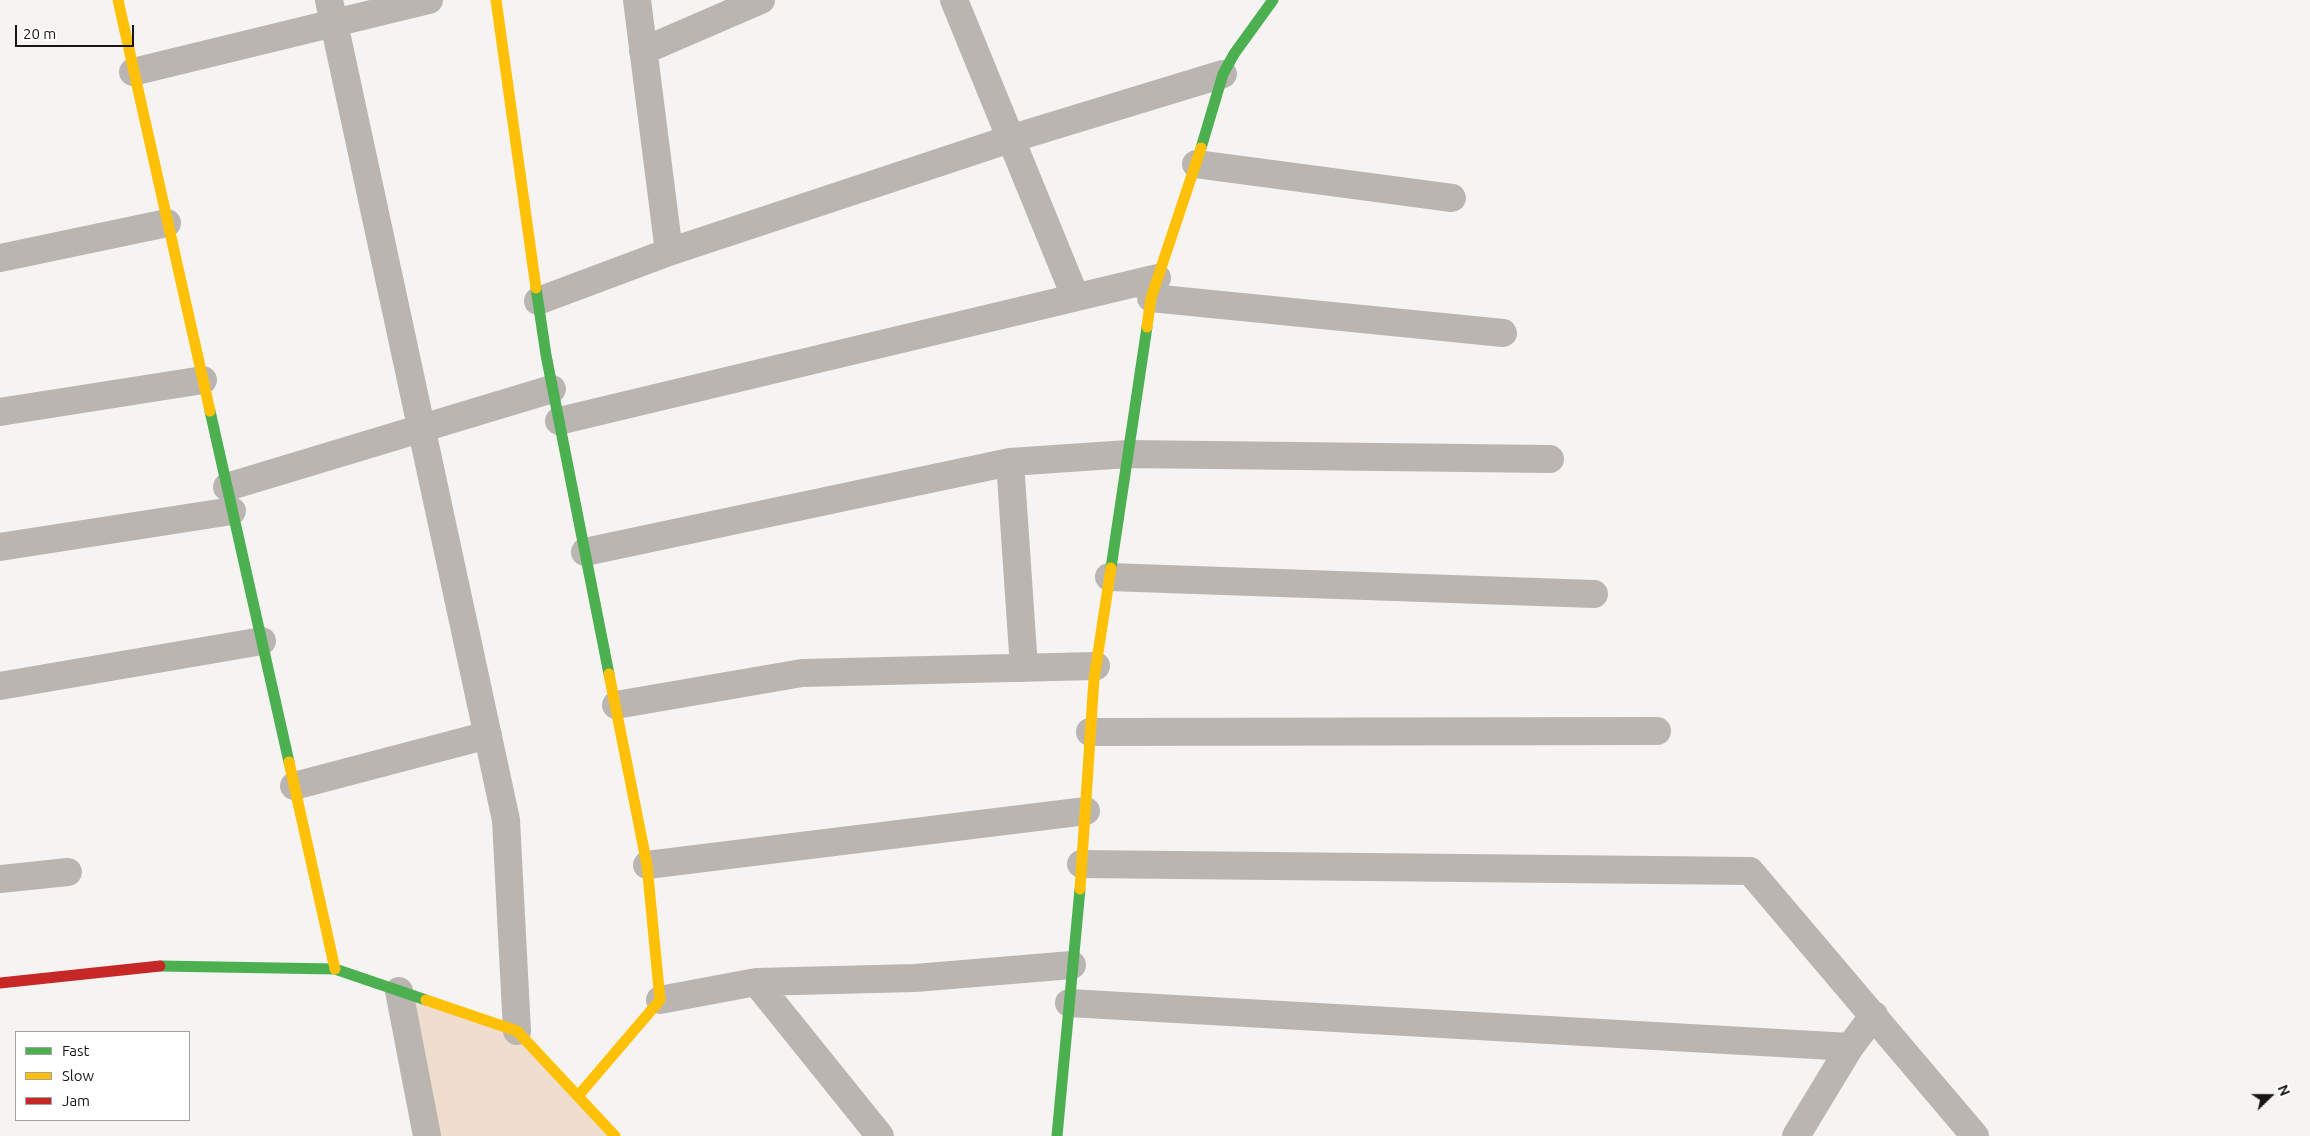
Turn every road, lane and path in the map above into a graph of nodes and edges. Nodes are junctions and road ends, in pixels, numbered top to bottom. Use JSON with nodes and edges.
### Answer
{"nodes":[{"id":1,"x":118,"y":0,"type":"edge"},
{"id":2,"x":430,"y":0,"type":"edge"},
{"id":3,"x":496,"y":0,"type":"edge"},
{"id":4,"x":637,"y":0,"type":"edge"},
{"id":5,"x":761,"y":0,"type":"edge"},
{"id":6,"x":954,"y":0,"type":"edge"},
{"id":7,"x":1273,"y":0,"type":"edge"},
{"id":8,"x":332,"y":12,"type":"edge"},
{"id":9,"x":643,"y":51,"type":"junction"},
{"id":10,"x":133,"y":72,"type":"junction"},
{"id":11,"x":1223,"y":74,"type":"junction"},
{"id":12,"x":1010,"y":138,"type":"junction"},
{"id":13,"x":1196,"y":164,"type":"junction"},
{"id":14,"x":1452,"y":198,"type":"dead end"},
{"id":15,"x":167,"y":223,"type":"junction"},
{"id":16,"x":669,"y":252,"type":"junction"},
{"id":17,"x":0,"y":258,"type":"edge"},
{"id":18,"x":1154,"y":288,"type":"junction"},
{"id":19,"x":1075,"y":296,"type":"junction"},
{"id":20,"x":538,"y":301,"type":"junction"},
{"id":21,"x":1503,"y":333,"type":"dead end"},
{"id":22,"x":203,"y":380,"type":"junction"},
{"id":23,"x":552,"y":389,"type":"junction"},
{"id":24,"x":0,"y":412,"type":"edge"},
{"id":25,"x":558,"y":421,"type":"junction"},
{"id":26,"x":422,"y":428,"type":"junction"},
{"id":27,"x":1128,"y":454,"type":"junction"},
{"id":28,"x":1550,"y":459,"type":"dead end"},
{"id":29,"x":1010,"y":462,"type":"junction"},
{"id":30,"x":230,"y":499,"type":"junction"},
{"id":31,"x":0,"y":547,"type":"edge"},
{"id":32,"x":585,"y":552,"type":"junction"},
{"id":33,"x":1109,"y":577,"type":"junction"},
{"id":34,"x":1594,"y":594,"type":"dead end"},
{"id":35,"x":262,"y":641,"type":"junction"},
{"id":36,"x":1096,"y":666,"type":"junction"},
{"id":37,"x":1024,"y":668,"type":"junction"},
{"id":38,"x":0,"y":686,"type":"edge"},
{"id":39,"x":616,"y":705,"type":"junction"},
{"id":40,"x":1657,"y":731,"type":"dead end"},
{"id":41,"x":1090,"y":732,"type":"junction"},
{"id":42,"x":488,"y":735,"type":"junction"},
{"id":43,"x":294,"y":786,"type":"junction"},
{"id":44,"x":1086,"y":811,"type":"junction"},
{"id":45,"x":647,"y":864,"type":"junction"},
{"id":46,"x":1081,"y":864,"type":"junction"},
{"id":47,"x":68,"y":872,"type":"dead end"},
{"id":48,"x":0,"y":879,"type":"edge"},
{"id":49,"x":1072,"y":965,"type":"junction"},
{"id":50,"x":335,"y":969,"type":"junction"},
{"id":51,"x":756,"y":982,"type":"junction"},
{"id":52,"x":0,"y":983,"type":"edge"},
{"id":53,"x":399,"y":991,"type":"junction"},
{"id":54,"x":660,"y":1000,"type":"junction"},
{"id":55,"x":1069,"y":1003,"type":"junction"},
{"id":56,"x":1874,"y":1015,"type":"junction"},
{"id":57,"x":517,"y":1031,"type":"junction"},
{"id":58,"x":1850,"y":1047,"type":"junction"},
{"id":59,"x":578,"y":1096,"type":"junction"},
{"id":60,"x":427,"y":1136,"type":"edge"},
{"id":61,"x":615,"y":1136,"type":"edge"},
{"id":62,"x":880,"y":1136,"type":"edge"},
{"id":63,"x":1057,"y":1136,"type":"edge"},
{"id":64,"x":1796,"y":1136,"type":"edge"},
{"id":65,"x":1975,"y":1136,"type":"edge"}],
"edges":[{"from":1,"to":10,"type":"street"},
{"from":2,"to":8,"type":"street"},
{"from":3,"to":20,"type":"street"},
{"from":4,"to":9,"type":"street"},
{"from":5,"to":9,"type":"street"},
{"from":6,"to":12,"type":"street"},
{"from":7,"to":11,"type":"street"},
{"from":8,"to":10,"type":"street"},
{"from":8,"to":26,"type":"street"},
{"from":9,"to":16,"type":"street"},
{"from":10,"to":15,"type":"street"},
{"from":11,"to":12,"type":"street"},
{"from":11,"to":13,"type":"street"},
{"from":12,"to":16,"type":"street"},
{"from":12,"to":19,"type":"street"},
{"from":13,"to":14,"type":"street"},
{"from":13,"to":18,"type":"street"},
{"from":15,"to":17,"type":"street"},
{"from":15,"to":22,"type":"street"},
{"from":16,"to":20,"type":"street"},
{"from":18,"to":19,"type":"street"},
{"from":18,"to":21,"type":"street"},
{"from":18,"to":27,"type":"street"},
{"from":19,"to":25,"type":"street"},
{"from":20,"to":23,"type":"street"},
{"from":22,"to":24,"type":"street"},
{"from":22,"to":30,"type":"street"},
{"from":23,"to":25,"type":"street"},
{"from":23,"to":26,"type":"street"},
{"from":25,"to":32,"type":"street"},
{"from":26,"to":30,"type":"street"},
{"from":26,"to":42,"type":"street"},
{"from":27,"to":28,"type":"street"},
{"from":27,"to":29,"type":"street"},
{"from":27,"to":33,"type":"street"},
{"from":29,"to":32,"type":"street"},
{"from":29,"to":37,"type":"street"},
{"from":30,"to":31,"type":"street"},
{"from":30,"to":35,"type":"street"},
{"from":32,"to":39,"type":"street"},
{"from":33,"to":34,"type":"street"},
{"from":33,"to":36,"type":"street"},
{"from":35,"to":38,"type":"street"},
{"from":35,"to":43,"type":"street"},
{"from":36,"to":37,"type":"street"},
{"from":36,"to":41,"type":"street"},
{"from":37,"to":39,"type":"street"},
{"from":39,"to":45,"type":"street"},
{"from":40,"to":41,"type":"street"},
{"from":41,"to":44,"type":"street"},
{"from":42,"to":43,"type":"street"},
{"from":42,"to":57,"type":"street"},
{"from":43,"to":50,"type":"street"},
{"from":44,"to":45,"type":"street"},
{"from":44,"to":46,"type":"street"},
{"from":45,"to":54,"type":"street"},
{"from":46,"to":49,"type":"street"},
{"from":46,"to":56,"type":"street"},
{"from":47,"to":48,"type":"street"},
{"from":49,"to":51,"type":"street"},
{"from":49,"to":55,"type":"street"},
{"from":50,"to":52,"type":"street"},
{"from":50,"to":53,"type":"street"},
{"from":51,"to":54,"type":"street"},
{"from":51,"to":62,"type":"street"},
{"from":53,"to":57,"type":"street"},
{"from":53,"to":60,"type":"street"},
{"from":54,"to":59,"type":"street"},
{"from":55,"to":58,"type":"street"},
{"from":55,"to":63,"type":"street"},
{"from":56,"to":58,"type":"street"},
{"from":56,"to":65,"type":"street"},
{"from":57,"to":59,"type":"street"},
{"from":58,"to":64,"type":"street"},
{"from":59,"to":61,"type":"street"}]}
